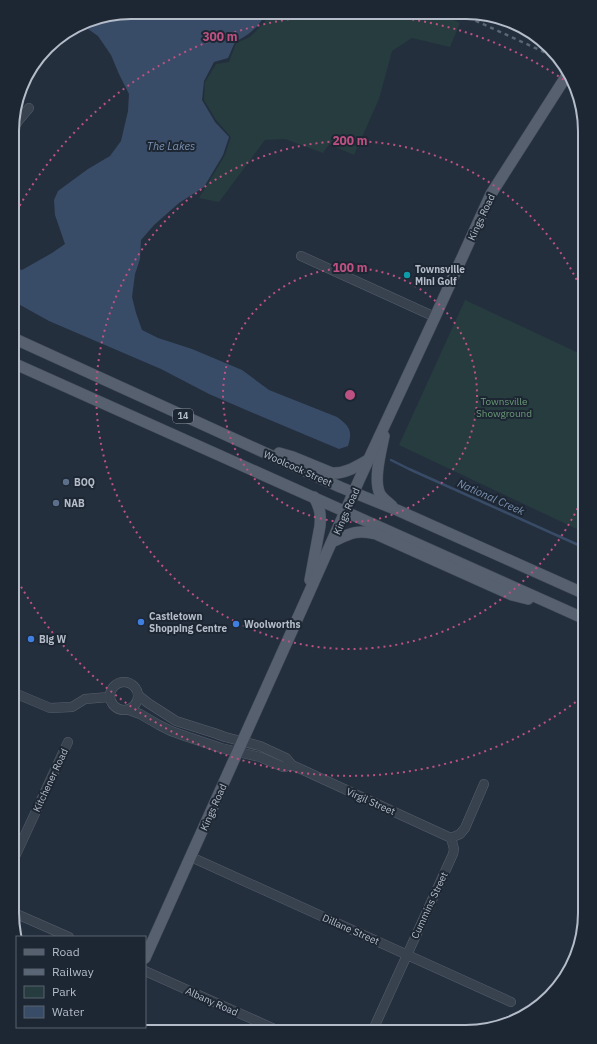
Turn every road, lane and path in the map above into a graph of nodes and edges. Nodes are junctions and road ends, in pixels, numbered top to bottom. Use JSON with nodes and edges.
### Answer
{"nodes":[{"id":1,"x":565,"y":79,"type":"edge"},
{"id":2,"x":29,"y":108,"type":"dead end"},
{"id":3,"x":20,"y":119,"type":"edge"},
{"id":4,"x":301,"y":256,"type":"dead end"},
{"id":5,"x":436,"y":317,"type":"junction"},
{"id":6,"x":19,"y":341,"type":"edge"},
{"id":7,"x":19,"y":366,"type":"edge"},
{"id":8,"x":385,"y":424,"type":"junction"},
{"id":9,"x":239,"y":442,"type":"junction"},
{"id":10,"x":368,"y":460,"type":"junction"},
{"id":11,"x":354,"y":493,"type":"junction"},
{"id":12,"x":314,"y":497,"type":"junction"},
{"id":13,"x":397,"y":510,"type":"junction"},
{"id":14,"x":346,"y":512,"type":"junction"},
{"id":15,"x":332,"y":542,"type":"junction"},
{"id":16,"x":578,"y":591,"type":"edge"},
{"id":17,"x":307,"y":599,"type":"junction"},
{"id":18,"x":568,"y":612,"type":"junction"},
{"id":19,"x":578,"y":616,"type":"edge"},
{"id":20,"x":19,"y":695,"type":"edge"},
{"id":21,"x":138,"y":695,"type":"junction"},
{"id":22,"x":110,"y":697,"type":"junction"},
{"id":23,"x":129,"y":710,"type":"junction"},
{"id":24,"x":243,"y":741,"type":"junction"},
{"id":25,"x":68,"y":742,"type":"dead end"},
{"id":26,"x":238,"y":752,"type":"junction"},
{"id":27,"x":292,"y":765,"type":"junction"},
{"id":28,"x":484,"y":784,"type":"dead end"},
{"id":29,"x":451,"y":838,"type":"junction"},
{"id":30,"x":19,"y":848,"type":"edge"},
{"id":31,"x":191,"y":857,"type":"junction"},
{"id":32,"x":19,"y":915,"type":"edge"},
{"id":33,"x":67,"y":936,"type":"edge"},
{"id":34,"x":407,"y":954,"type":"junction"},
{"id":35,"x":146,"y":956,"type":"edge"},
{"id":36,"x":146,"y":971,"type":"edge"},
{"id":37,"x":511,"y":1002,"type":"dead end"},
{"id":38,"x":255,"y":1025,"type":"edge"},
{"id":39,"x":375,"y":1025,"type":"edge"}],
"edges":[{"from":1,"to":5,"type":"main road","name":"Kings Road"},
{"from":2,"to":3,"type":"street"},
{"from":4,"to":5,"type":"street"},
{"from":5,"to":8,"type":"main road","name":"Kings Road"},
{"from":6,"to":9,"type":"main road","name":"Woolcock Street","number":"14"},
{"from":7,"to":12,"type":"main road","name":"Woolcock Street","number":"14"},
{"from":8,"to":10,"type":"main road","name":"Kings Road"},
{"from":8,"to":13,"type":"main road"},
{"from":9,"to":10,"type":"main road"},
{"from":9,"to":11,"type":"main road","name":"Woolcock Street","number":"14"},
{"from":10,"to":11,"type":"main road","name":"Kings Road"},
{"from":11,"to":13,"type":"main road","name":"Woolcock Street","number":"14"},
{"from":11,"to":14,"type":"main road","name":"Kings Road"},
{"from":12,"to":14,"type":"main road","name":"Woolcock Street","number":"14"},
{"from":12,"to":17,"type":"main road"},
{"from":13,"to":16,"type":"main road","name":"Woolcock Street","number":"14"},
{"from":14,"to":15,"type":"main road","name":"Kings Road"},
{"from":14,"to":18,"type":"main road","name":"Woolcock Street","number":"14"},
{"from":15,"to":17,"type":"main road","name":"Kings Road"},
{"from":15,"to":18,"type":"main road"},
{"from":17,"to":24,"type":"main road","name":"Kings Road"},
{"from":18,"to":19,"type":"main road","name":"Woolcock Street","number":"14"},
{"from":20,"to":22,"type":"street"},
{"from":21,"to":22,"type":"street"},
{"from":21,"to":23,"type":"street"},
{"from":21,"to":24,"type":"street","name":"Virgil Street"},
{"from":22,"to":23,"type":"street"},
{"from":23,"to":26,"type":"street","name":"Virgil Street"},
{"from":24,"to":26,"type":"main road","name":"Kings Road"},
{"from":24,"to":27,"type":"street","name":"Virgil Street"},
{"from":25,"to":30,"type":"street","name":"Kitchener Road"},
{"from":26,"to":27,"type":"street","name":"Virgil Street"},
{"from":26,"to":31,"type":"main road","name":"Kings Road"},
{"from":27,"to":29,"type":"street","name":"Virgil Street"},
{"from":28,"to":29,"type":"street"},
{"from":29,"to":34,"type":"street","name":"Cummins Street"},
{"from":31,"to":34,"type":"street","name":"Dillane Street"},
{"from":31,"to":35,"type":"main road","name":"Kings Road"},
{"from":32,"to":33,"type":"street"},
{"from":34,"to":37,"type":"street","name":"Dillane Street"},
{"from":34,"to":39,"type":"street","name":"Cummins Street"},
{"from":36,"to":38,"type":"street","name":"Albany Road"}]}
